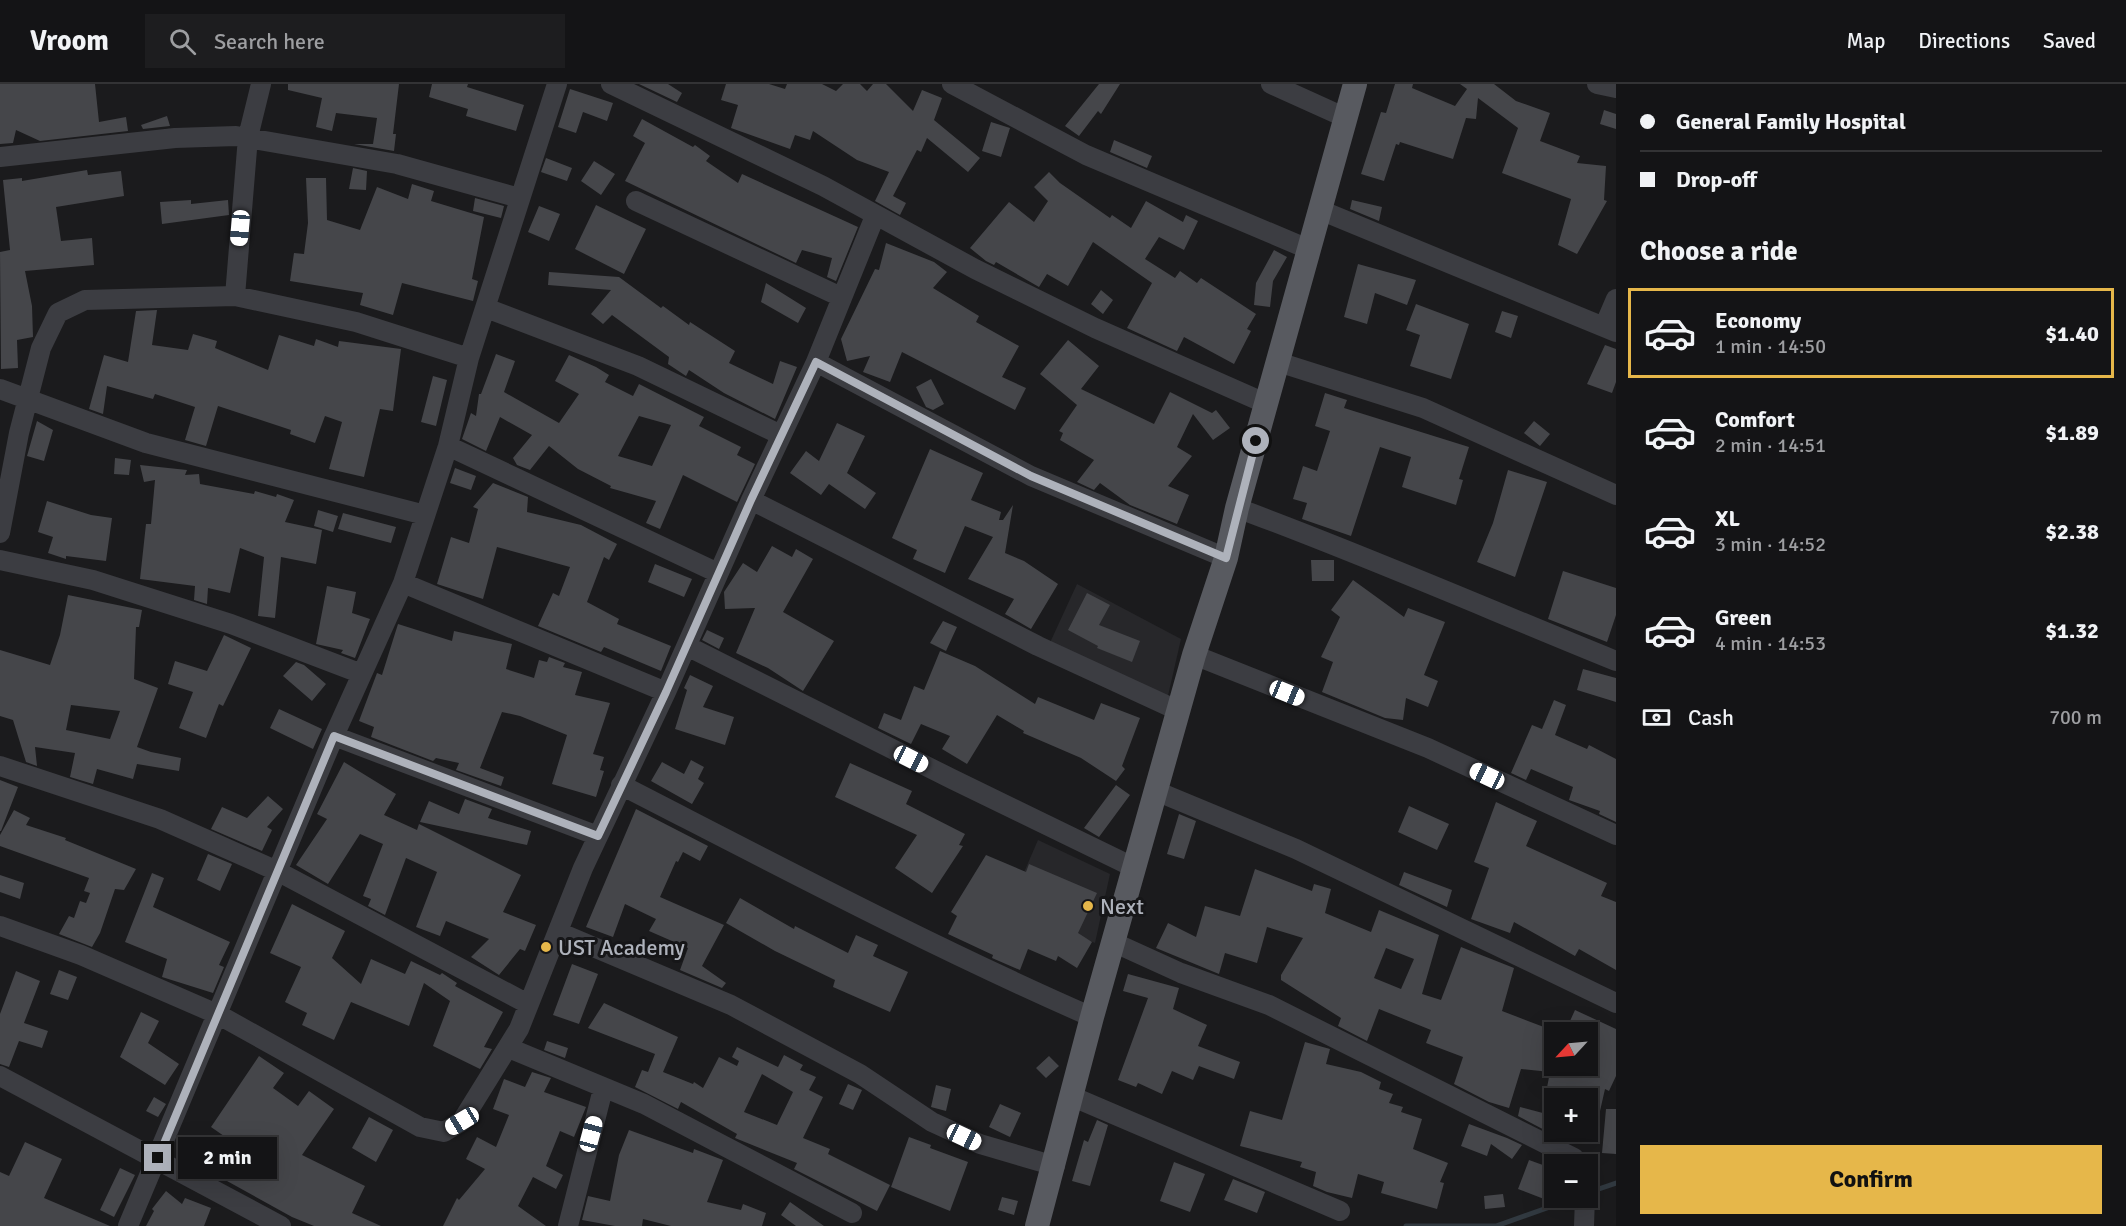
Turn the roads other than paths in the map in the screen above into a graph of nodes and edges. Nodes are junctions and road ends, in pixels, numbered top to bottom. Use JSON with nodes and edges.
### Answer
{"nodes":[{"id":1,"x":261,"y":84,"type":"edge"},
{"id":2,"x":557,"y":84,"type":"edge"},
{"id":3,"x":952,"y":84,"type":"edge"},
{"id":4,"x":1271,"y":84,"type":"edge"},
{"id":5,"x":1354,"y":84,"type":"edge"},
{"id":6,"x":1597,"y":84,"type":"edge"},
{"id":7,"x":615,"y":85,"type":"edge"},
{"id":8,"x":1616,"y":88,"type":"edge"},
{"id":9,"x":1344,"y":117,"type":"junction"},
{"id":10,"x":248,"y":137,"type":"junction"},
{"id":11,"x":0,"y":157,"type":"edge"},
{"id":12,"x":519,"y":198,"type":"junction"},
{"id":13,"x":636,"y":201,"type":"dead end"},
{"id":14,"x":1320,"y":210,"type":"junction"},
{"id":15,"x":875,"y":216,"type":"junction"},
{"id":16,"x":1308,"y":249,"type":"junction"},
{"id":17,"x":235,"y":296,"type":"junction"},
{"id":18,"x":841,"y":297,"type":"junction"},
{"id":19,"x":1616,"y":299,"type":"edge"},
{"id":20,"x":486,"y":308,"type":"junction"},
{"id":21,"x":1610,"y":330,"type":"edge"},
{"id":22,"x":469,"y":358,"type":"junction"},
{"id":23,"x":816,"y":362,"type":"junction"},
{"id":24,"x":1278,"y":362,"type":"junction"},
{"id":25,"x":0,"y":389,"type":"edge"},
{"id":26,"x":28,"y":398,"type":"junction"},
{"id":27,"x":1267,"y":404,"type":"junction"},
{"id":28,"x":781,"y":435,"type":"junction"},
{"id":29,"x":448,"y":446,"type":"junction"},
{"id":30,"x":1616,"y":495,"type":"edge"},
{"id":31,"x":751,"y":500,"type":"junction"},
{"id":32,"x":1237,"y":508,"type":"junction"},
{"id":33,"x":425,"y":515,"type":"junction"},
{"id":34,"x":0,"y":533,"type":"edge"},
{"id":35,"x":1226,"y":558,"type":"junction"},
{"id":36,"x":0,"y":560,"type":"edge"},
{"id":37,"x":718,"y":573,"type":"junction"},
{"id":38,"x":403,"y":583,"type":"junction"},
{"id":39,"x":687,"y":646,"type":"junction"},
{"id":40,"x":1194,"y":655,"type":"junction"},
{"id":41,"x":1616,"y":661,"type":"edge"},
{"id":42,"x":362,"y":674,"type":"junction"},
{"id":43,"x":666,"y":692,"type":"junction"},
{"id":44,"x":1179,"y":711,"type":"junction"},
{"id":45,"x":334,"y":736,"type":"junction"},
{"id":46,"x":0,"y":766,"type":"edge"},
{"id":47,"x":621,"y":785,"type":"junction"},
{"id":48,"x":1156,"y":792,"type":"junction"},
{"id":49,"x":1616,"y":835,"type":"edge"},
{"id":50,"x":598,"y":836,"type":"junction"},
{"id":51,"x":1135,"y":867,"type":"junction"},
{"id":52,"x":277,"y":871,"type":"junction"},
{"id":53,"x":0,"y":926,"type":"edge"},
{"id":54,"x":558,"y":932,"type":"junction"},
{"id":55,"x":1115,"y":943,"type":"junction"},
{"id":56,"x":1616,"y":1003,"type":"edge"},
{"id":57,"x":528,"y":1004,"type":"junction"},
{"id":58,"x":219,"y":1015,"type":"junction"},
{"id":59,"x":1092,"y":1017,"type":"junction"},
{"id":60,"x":509,"y":1048,"type":"junction"},
{"id":61,"x":0,"y":1076,"type":"edge"},
{"id":62,"x":603,"y":1089,"type":"junction"},
{"id":63,"x":1071,"y":1096,"type":"junction"},
{"id":64,"x":1566,"y":1154,"type":"edge"},
{"id":65,"x":158,"y":1158,"type":"junction"},
{"id":66,"x":1055,"y":1166,"type":"junction"},
{"id":67,"x":1340,"y":1211,"type":"dead end"},
{"id":68,"x":852,"y":1213,"type":"dead end"},
{"id":69,"x":129,"y":1226,"type":"edge"},
{"id":70,"x":281,"y":1226,"type":"edge"},
{"id":71,"x":568,"y":1226,"type":"edge"},
{"id":72,"x":1037,"y":1226,"type":"edge"}],
"edges":[{"from":1,"to":10,"type":"street"},
{"from":2,"to":12,"type":"street"},
{"from":3,"to":16,"type":"street"},
{"from":4,"to":9,"type":"street"},
{"from":5,"to":9,"type":"main road"},
{"from":6,"to":8,"type":"street"},
{"from":7,"to":15,"type":"street"},
{"from":9,"to":14,"type":"main road"},
{"from":10,"to":11,"type":"street"},
{"from":10,"to":12,"type":"street"},
{"from":10,"to":17,"type":"street"},
{"from":12,"to":20,"type":"street"},
{"from":13,"to":18,"type":"street"},
{"from":14,"to":16,"type":"main road"},
{"from":14,"to":21,"type":"street"},
{"from":15,"to":18,"type":"street"},
{"from":15,"to":27,"type":"street"},
{"from":16,"to":24,"type":"main road"},
{"from":17,"to":22,"type":"street"},
{"from":17,"to":26,"type":"street"},
{"from":18,"to":23,"type":"street"},
{"from":19,"to":21,"type":"street"},
{"from":20,"to":22,"type":"street"},
{"from":20,"to":28,"type":"street"},
{"from":22,"to":29,"type":"street"},
{"from":23,"to":28,"type":"street"},
{"from":23,"to":35,"type":"street"},
{"from":24,"to":27,"type":"main road"},
{"from":24,"to":30,"type":"street"},
{"from":25,"to":26,"type":"street"},
{"from":26,"to":33,"type":"street"},
{"from":26,"to":34,"type":"street"},
{"from":27,"to":32,"type":"main road"},
{"from":28,"to":31,"type":"street"},
{"from":29,"to":33,"type":"street"},
{"from":29,"to":37,"type":"street"},
{"from":31,"to":37,"type":"street"},
{"from":31,"to":44,"type":"street"},
{"from":32,"to":35,"type":"main road"},
{"from":32,"to":41,"type":"street"},
{"from":33,"to":38,"type":"street"},
{"from":35,"to":40,"type":"main road"},
{"from":36,"to":42,"type":"street"},
{"from":37,"to":39,"type":"street"},
{"from":38,"to":42,"type":"street"},
{"from":38,"to":43,"type":"street"},
{"from":39,"to":43,"type":"street"},
{"from":39,"to":51,"type":"street"},
{"from":40,"to":44,"type":"main road"},
{"from":40,"to":49,"type":"street"},
{"from":42,"to":45,"type":"street"},
{"from":43,"to":47,"type":"street"},
{"from":44,"to":48,"type":"main road"},
{"from":45,"to":50,"type":"street"},
{"from":45,"to":52,"type":"street"},
{"from":46,"to":52,"type":"street"},
{"from":47,"to":50,"type":"street"},
{"from":47,"to":59,"type":"street"},
{"from":48,"to":51,"type":"main road"},
{"from":48,"to":56,"type":"street"},
{"from":50,"to":54,"type":"street"},
{"from":51,"to":55,"type":"main road"},
{"from":52,"to":57,"type":"street"},
{"from":52,"to":58,"type":"street"},
{"from":53,"to":58,"type":"street"},
{"from":54,"to":57,"type":"street"},
{"from":54,"to":66,"type":"street"},
{"from":55,"to":59,"type":"main road"},
{"from":55,"to":64,"type":"street"},
{"from":57,"to":60,"type":"street"},
{"from":58,"to":60,"type":"street"},
{"from":58,"to":65,"type":"street"},
{"from":59,"to":63,"type":"main road"},
{"from":60,"to":62,"type":"street"},
{"from":61,"to":65,"type":"street"},
{"from":62,"to":68,"type":"street"},
{"from":62,"to":71,"type":"street"},
{"from":63,"to":66,"type":"main road"},
{"from":63,"to":67,"type":"street"},
{"from":65,"to":69,"type":"street"},
{"from":65,"to":70,"type":"street"},
{"from":66,"to":72,"type":"main road"}]}
